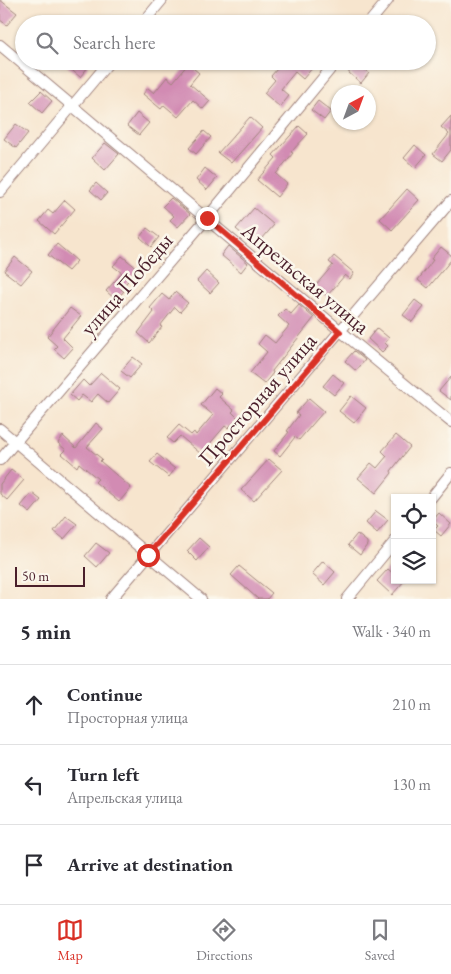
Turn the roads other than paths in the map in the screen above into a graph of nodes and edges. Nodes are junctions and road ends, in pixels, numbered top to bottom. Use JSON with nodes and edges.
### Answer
{"nodes":[{"id":1,"x":162,"y":0,"type":"edge"},
{"id":2,"x":388,"y":0,"type":"edge"},
{"id":3,"x":150,"y":15,"type":"edge"},
{"id":4,"x":376,"y":15,"type":"edge"},
{"id":5,"x":0,"y":45,"type":"edge"},
{"id":6,"x":15,"y":58,"type":"edge"},
{"id":7,"x":30,"y":70,"type":"edge"},
{"id":8,"x":103,"y":70,"type":"edge"},
{"id":9,"x":330,"y":70,"type":"edge"},
{"id":10,"x":73,"y":106,"type":"junction"},
{"id":11,"x":0,"y":192,"type":"edge"},
{"id":12,"x":451,"y":201,"type":"edge"},
{"id":13,"x":207,"y":218,"type":"junction"},
{"id":14,"x":340,"y":332,"type":"junction"},
{"id":15,"x":451,"y":422,"type":"edge"},
{"id":16,"x":0,"y":429,"type":"edge"},
{"id":17,"x":15,"y":442,"type":"junction"},
{"id":18,"x":0,"y":460,"type":"edge"},
{"id":19,"x":451,"y":473,"type":"edge"},
{"id":20,"x":434,"y":494,"type":"edge"},
{"id":21,"x":391,"y":547,"type":"edge"},
{"id":22,"x":148,"y":555,"type":"junction"},
{"id":23,"x":111,"y":599,"type":"edge"},
{"id":24,"x":200,"y":599,"type":"edge"},
{"id":25,"x":347,"y":599,"type":"edge"}],
"edges":[{"from":1,"to":3,"type":"street"},
{"from":2,"to":4,"type":"street"},
{"from":5,"to":6,"type":"street","name":"Апрельская улица"},
{"from":7,"to":10,"type":"street","name":"Апрельская улица"},
{"from":8,"to":10,"type":"street"},
{"from":9,"to":13,"type":"street","name":"улица Победы"},
{"from":10,"to":11,"type":"street"},
{"from":10,"to":13,"type":"street","name":"Апрельская улица"},
{"from":12,"to":14,"type":"street","name":"Просторная улица"},
{"from":13,"to":14,"type":"street","name":"Апрельская улица"},
{"from":13,"to":17,"type":"street","name":"улица Победы"},
{"from":14,"to":15,"type":"street","name":"Апрельская улица"},
{"from":14,"to":22,"type":"street","name":"Просторная улица"},
{"from":16,"to":17,"type":"street"},
{"from":17,"to":18,"type":"street","name":"улица Победы"},
{"from":17,"to":22,"type":"street"},
{"from":19,"to":20,"type":"street"},
{"from":21,"to":25,"type":"street"},
{"from":22,"to":23,"type":"street","name":"Просторная улица"},
{"from":22,"to":24,"type":"street"}]}
